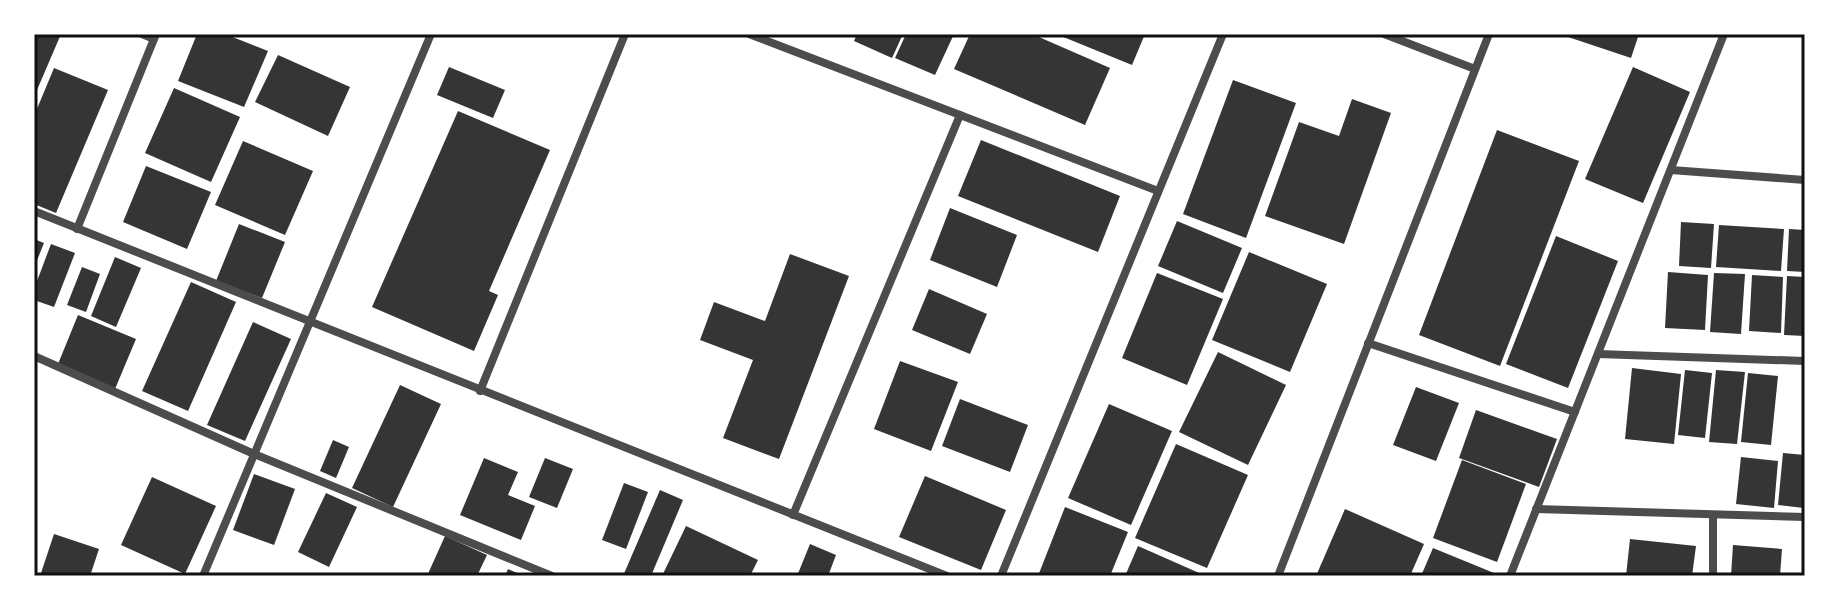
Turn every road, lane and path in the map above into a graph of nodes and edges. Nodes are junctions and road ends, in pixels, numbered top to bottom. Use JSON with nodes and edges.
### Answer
{"nodes":[{"id":1,"x":142,"y":34,"type":"edge"},
{"id":2,"x":431,"y":34,"type":"edge"},
{"id":3,"x":625,"y":34,"type":"edge"},
{"id":4,"x":749,"y":34,"type":"edge"},
{"id":5,"x":1223,"y":34,"type":"edge"},
{"id":6,"x":1384,"y":34,"type":"edge"},
{"id":7,"x":1489,"y":34,"type":"edge"},
{"id":8,"x":1724,"y":34,"type":"edge"},
{"id":9,"x":155,"y":36,"type":"edge"},
{"id":10,"x":1475,"y":69,"type":"junction"},
{"id":11,"x":960,"y":115,"type":"junction"},
{"id":12,"x":1671,"y":170,"type":"junction"},
{"id":13,"x":1805,"y":180,"type":"edge"},
{"id":14,"x":1158,"y":191,"type":"junction"},
{"id":15,"x":34,"y":211,"type":"edge"},
{"id":16,"x":77,"y":229,"type":"junction"},
{"id":17,"x":310,"y":323,"type":"junction"},
{"id":18,"x":1368,"y":343,"type":"junction"},
{"id":19,"x":1598,"y":354,"type":"junction"},
{"id":20,"x":34,"y":356,"type":"edge"},
{"id":21,"x":1805,"y":361,"type":"edge"},
{"id":22,"x":480,"y":391,"type":"junction"},
{"id":23,"x":1575,"y":412,"type":"junction"},
{"id":24,"x":254,"y":454,"type":"junction"},
{"id":25,"x":1536,"y":509,"type":"junction"},
{"id":26,"x":793,"y":515,"type":"junction"},
{"id":27,"x":1713,"y":515,"type":"junction"},
{"id":28,"x":1805,"y":517,"type":"edge"},
{"id":29,"x":203,"y":576,"type":"edge"},
{"id":30,"x":552,"y":576,"type":"edge"},
{"id":31,"x":947,"y":576,"type":"edge"},
{"id":32,"x":1001,"y":576,"type":"edge"},
{"id":33,"x":1278,"y":576,"type":"edge"},
{"id":34,"x":1510,"y":576,"type":"edge"},
{"id":35,"x":1713,"y":576,"type":"edge"}],
"edges":[{"from":1,"to":9,"type":"street"},
{"from":2,"to":17,"type":"street"},
{"from":3,"to":22,"type":"street"},
{"from":4,"to":11,"type":"street"},
{"from":5,"to":14,"type":"street"},
{"from":6,"to":10,"type":"street"},
{"from":7,"to":10,"type":"street"},
{"from":8,"to":12,"type":"street"},
{"from":9,"to":16,"type":"street"},
{"from":10,"to":18,"type":"street"},
{"from":11,"to":14,"type":"street"},
{"from":11,"to":26,"type":"street"},
{"from":12,"to":13,"type":"street"},
{"from":12,"to":19,"type":"street"},
{"from":14,"to":32,"type":"street"},
{"from":15,"to":16,"type":"street"},
{"from":16,"to":17,"type":"street"},
{"from":17,"to":22,"type":"street"},
{"from":17,"to":24,"type":"street"},
{"from":18,"to":23,"type":"street"},
{"from":18,"to":33,"type":"street"},
{"from":19,"to":21,"type":"street"},
{"from":19,"to":23,"type":"street"},
{"from":20,"to":24,"type":"street"},
{"from":22,"to":26,"type":"street"},
{"from":23,"to":25,"type":"street"},
{"from":24,"to":29,"type":"street"},
{"from":24,"to":30,"type":"street"},
{"from":25,"to":27,"type":"street"},
{"from":25,"to":34,"type":"street"},
{"from":26,"to":31,"type":"street"},
{"from":27,"to":28,"type":"street"},
{"from":27,"to":35,"type":"street"}]}
